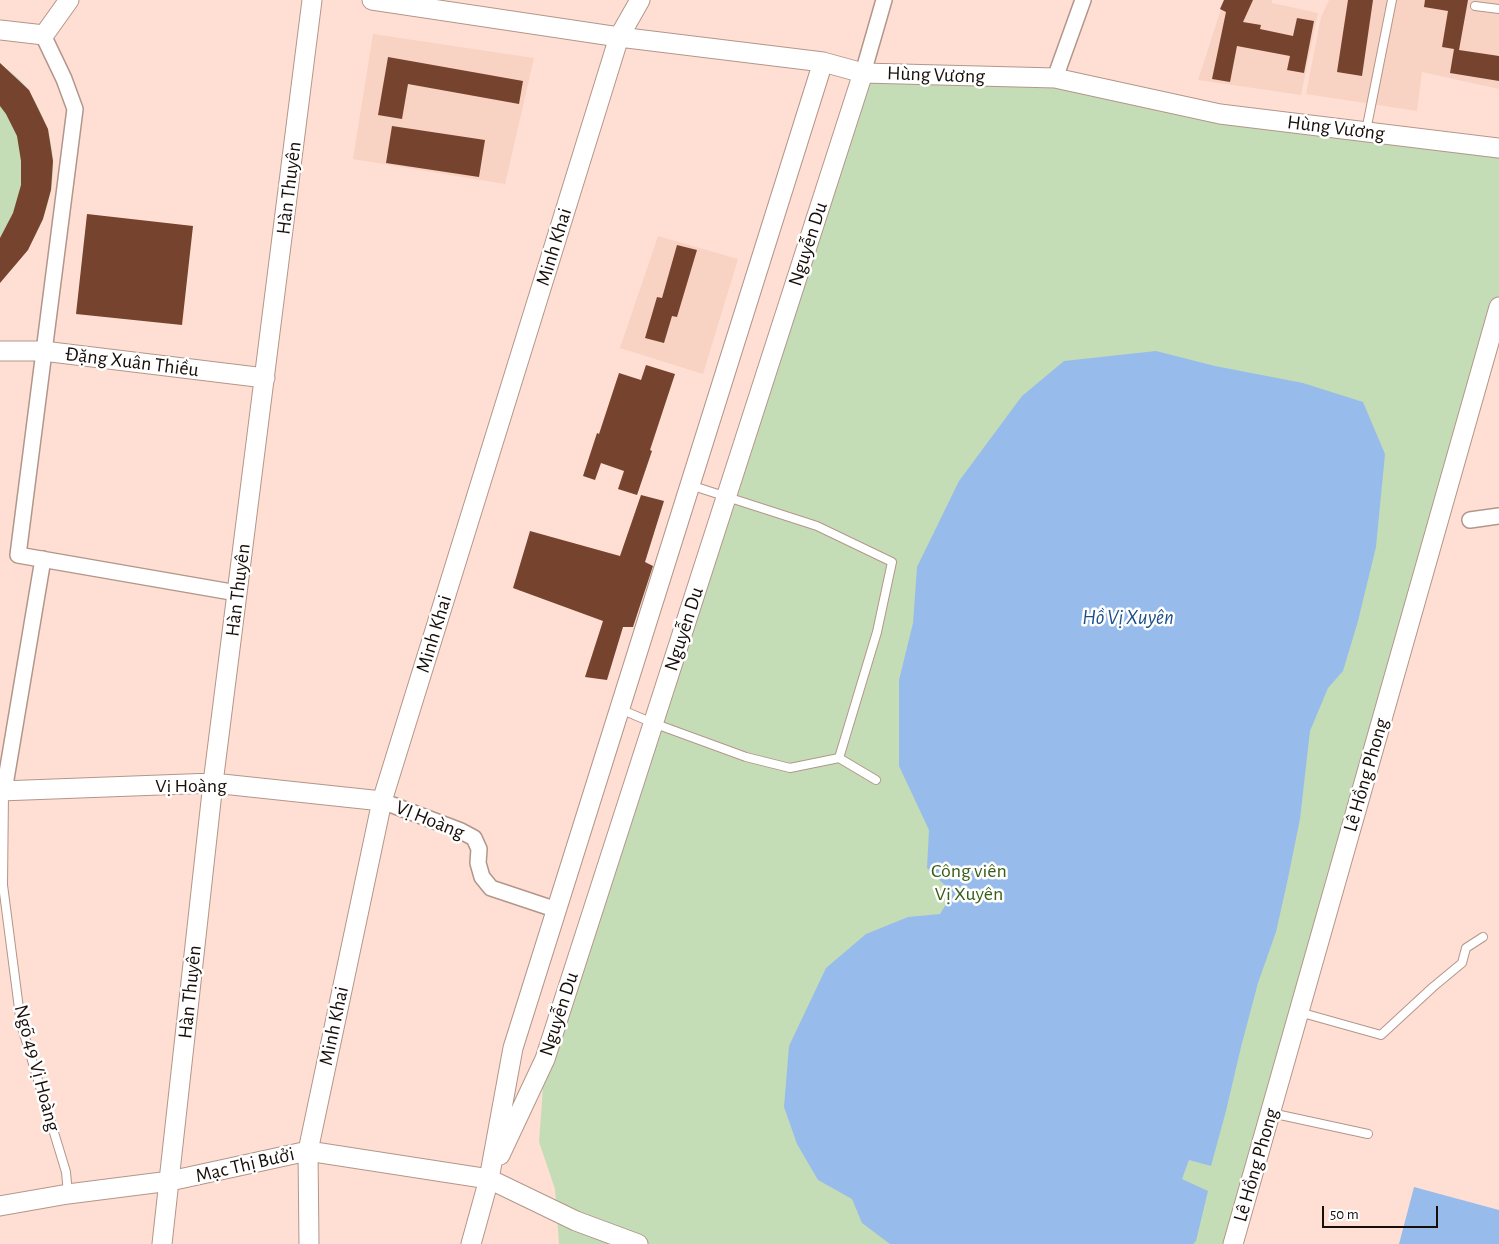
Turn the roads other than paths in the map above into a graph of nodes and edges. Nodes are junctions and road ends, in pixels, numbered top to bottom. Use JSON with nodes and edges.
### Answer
{"nodes":[{"id":1,"x":69,"y":0,"type":"edge"},
{"id":2,"x":312,"y":0,"type":"edge"},
{"id":3,"x":372,"y":0,"type":"edge"},
{"id":4,"x":640,"y":0,"type":"edge"},
{"id":5,"x":884,"y":0,"type":"edge"},
{"id":6,"x":1083,"y":0,"type":"edge"},
{"id":7,"x":1392,"y":0,"type":"edge"},
{"id":8,"x":1475,"y":6,"type":"dead end"},
{"id":9,"x":1499,"y":9,"type":"edge"},
{"id":10,"x":0,"y":30,"type":"edge"},
{"id":11,"x":43,"y":35,"type":"junction"},
{"id":12,"x":619,"y":37,"type":"junction"},
{"id":13,"x":823,"y":62,"type":"junction"},
{"id":14,"x":863,"y":73,"type":"junction"},
{"id":15,"x":1055,"y":78,"type":"junction"},
{"id":16,"x":1366,"y":131,"type":"junction"},
{"id":17,"x":1499,"y":148,"type":"edge"},
{"id":18,"x":1499,"y":306,"type":"edge"},
{"id":19,"x":0,"y":351,"type":"edge"},
{"id":20,"x":43,"y":351,"type":"junction"},
{"id":21,"x":265,"y":378,"type":"junction"},
{"id":22,"x":690,"y":485,"type":"junction"},
{"id":23,"x":727,"y":496,"type":"junction"},
{"id":24,"x":1499,"y":516,"type":"edge"},
{"id":25,"x":1470,"y":520,"type":"dead end"},
{"id":26,"x":43,"y":559,"type":"junction"},
{"id":27,"x":237,"y":593,"type":"junction"},
{"id":28,"x":620,"y":709,"type":"junction"},
{"id":29,"x":653,"y":723,"type":"junction"},
{"id":30,"x":839,"y":758,"type":"junction"},
{"id":31,"x":876,"y":780,"type":"dead end"},
{"id":32,"x":213,"y":783,"type":"junction"},
{"id":33,"x":2,"y":791,"type":"edge"},
{"id":34,"x":382,"y":801,"type":"junction"},
{"id":35,"x":557,"y":910,"type":"junction"},
{"id":36,"x":1483,"y":937,"type":"dead end"},
{"id":37,"x":1299,"y":1012,"type":"junction"},
{"id":38,"x":1271,"y":1112,"type":"junction"},
{"id":39,"x":1368,"y":1134,"type":"dead end"},
{"id":40,"x":308,"y":1151,"type":"junction"},
{"id":41,"x":489,"y":1179,"type":"junction"},
{"id":42,"x":170,"y":1181,"type":"junction"},
{"id":43,"x":68,"y":1194,"type":"junction"},
{"id":44,"x":0,"y":1206,"type":"edge"},
{"id":45,"x":162,"y":1244,"type":"edge"},
{"id":46,"x":309,"y":1244,"type":"edge"},
{"id":47,"x":470,"y":1244,"type":"edge"},
{"id":48,"x":638,"y":1244,"type":"edge"},
{"id":49,"x":1234,"y":1244,"type":"edge"}],
"edges":[{"from":1,"to":11,"type":"street"},
{"from":2,"to":21,"type":"street","name":"Hàn Thuyên"},
{"from":3,"to":12,"type":"street","name":"Hùng Vương"},
{"from":4,"to":12,"type":"street","name":"Minh Khai"},
{"from":5,"to":14,"type":"street"},
{"from":6,"to":15,"type":"street"},
{"from":7,"to":16,"type":"lane"},
{"from":8,"to":9,"type":"lane"},
{"from":10,"to":11,"type":"street"},
{"from":11,"to":20,"type":"street"},
{"from":12,"to":13,"type":"street","name":"Hùng Vương"},
{"from":12,"to":34,"type":"street","name":"Minh Khai"},
{"from":13,"to":14,"type":"street","name":"Hùng Vương"},
{"from":13,"to":22,"type":"street","name":"Nguyễn Du"},
{"from":14,"to":15,"type":"street","name":"Hùng Vương"},
{"from":14,"to":23,"type":"street","name":"Nguyễn Du"},
{"from":15,"to":16,"type":"street","name":"Hùng Vương"},
{"from":16,"to":17,"type":"street","name":"Hùng Vương"},
{"from":18,"to":37,"type":"street","name":"Lê Hồng Phong"},
{"from":19,"to":20,"type":"street","name":"Đặng Xuân Thiều"},
{"from":20,"to":21,"type":"street","name":"Đặng Xuân Thiều"},
{"from":20,"to":26,"type":"street"},
{"from":21,"to":27,"type":"street","name":"Hàn Thuyên"},
{"from":22,"to":23,"type":"lane"},
{"from":22,"to":28,"type":"street","name":"Nguyễn Du"},
{"from":23,"to":29,"type":"street","name":"Nguyễn Du"},
{"from":23,"to":30,"type":"lane"},
{"from":24,"to":25,"type":"street"},
{"from":26,"to":27,"type":"street"},
{"from":26,"to":33,"type":"street"},
{"from":27,"to":32,"type":"street","name":"Hàn Thuyên"},
{"from":28,"to":29,"type":"lane"},
{"from":28,"to":35,"type":"street","name":"Nguyễn Du"},
{"from":29,"to":30,"type":"lane"},
{"from":29,"to":41,"type":"street","name":"Nguyễn Du"},
{"from":30,"to":31,"type":"lane"},
{"from":32,"to":33,"type":"street","name":"Vị Hoàng"},
{"from":32,"to":34,"type":"street","name":"Vị Hoàng"},
{"from":32,"to":42,"type":"street","name":"Hàn Thuyên"},
{"from":33,"to":43,"type":"lane","name":"Ngõ 49 Vị Hoàng"},
{"from":34,"to":35,"type":"street","name":"VỊ Hoàng"},
{"from":34,"to":40,"type":"street","name":"Minh Khai"},
{"from":35,"to":41,"type":"street","name":"Nguyễn Du"},
{"from":36,"to":37,"type":"lane"},
{"from":37,"to":38,"type":"street","name":"Lê Hồng Phong"},
{"from":38,"to":39,"type":"lane"},
{"from":38,"to":49,"type":"street","name":"Lê Hồng Phong"},
{"from":40,"to":41,"type":"street","name":"Mạc Thị Bưởi"},
{"from":40,"to":42,"type":"street","name":"Mạc Thị Bưởi"},
{"from":40,"to":46,"type":"street","name":"Minh Khai"},
{"from":41,"to":47,"type":"street","name":"Nguyễn Du"},
{"from":41,"to":48,"type":"street","name":"Mạc Thị Bưởi"},
{"from":42,"to":43,"type":"street","name":"Mạc Thị Bưởi"},
{"from":42,"to":45,"type":"street","name":"Hàn Thuyên"},
{"from":43,"to":44,"type":"street","name":"Mạc Thị Bưởi"}]}
